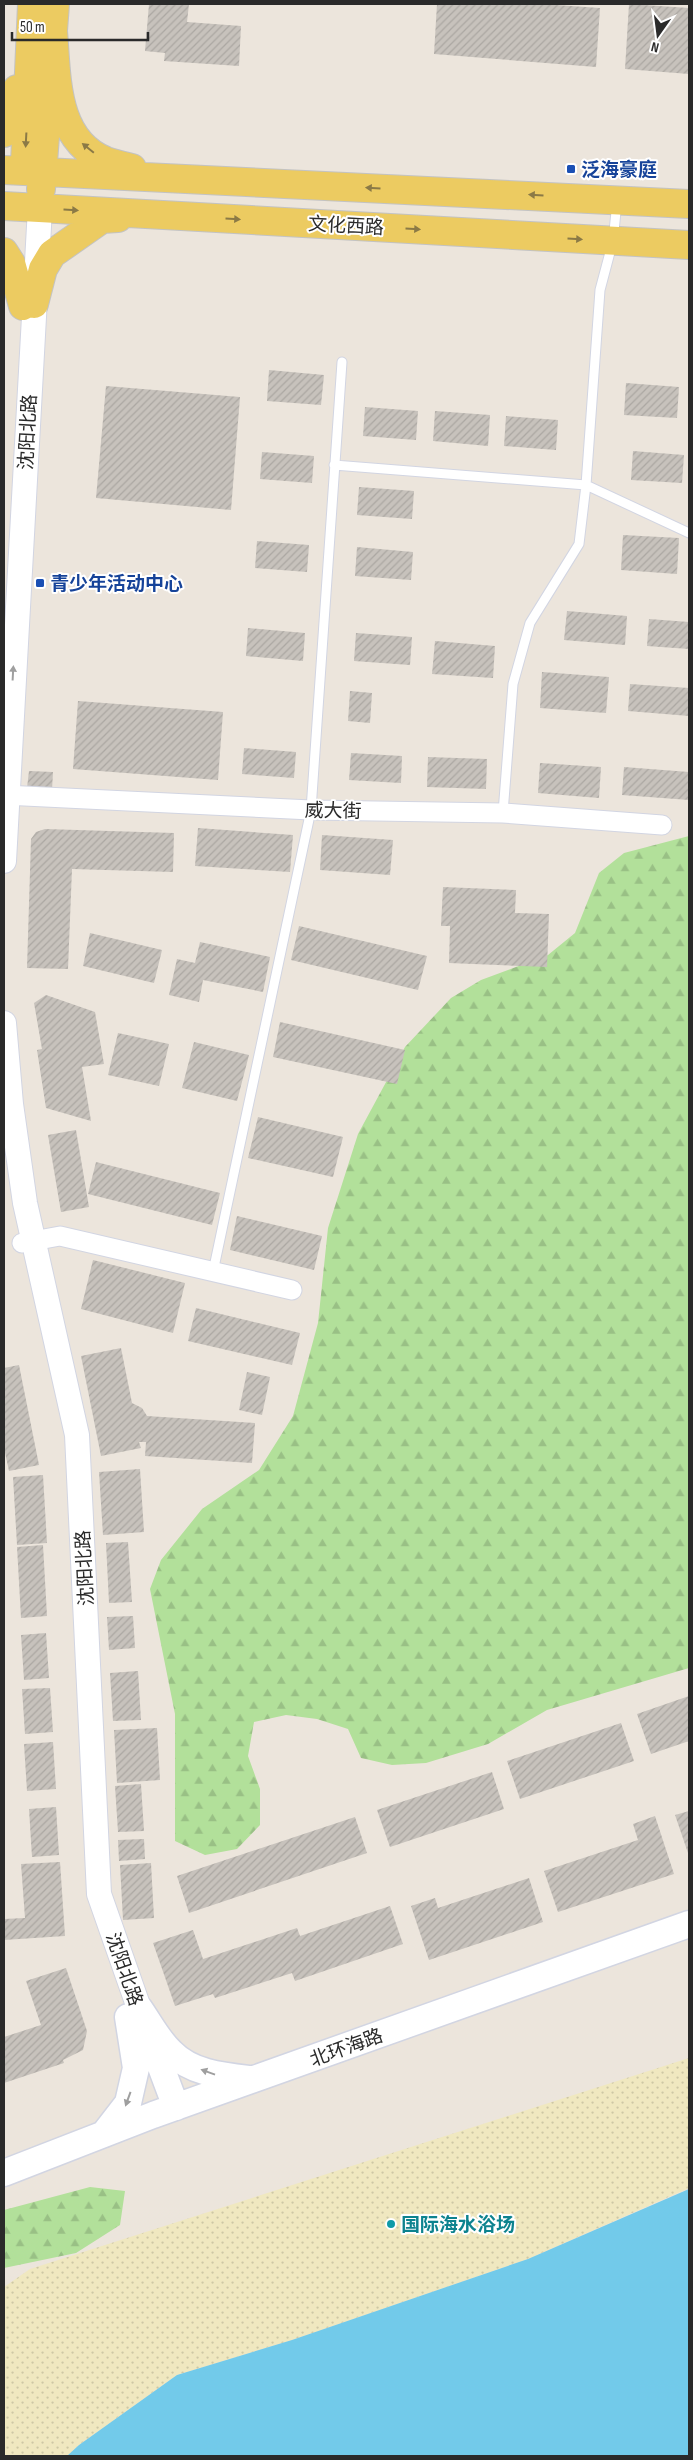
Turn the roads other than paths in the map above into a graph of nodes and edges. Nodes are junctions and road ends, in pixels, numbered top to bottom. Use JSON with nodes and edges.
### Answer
{"nodes":[{"id":1,"x":32,"y":4,"type":"edge"},
{"id":2,"x":55,"y":4,"type":"edge"},
{"id":3,"x":42,"y":32,"type":"junction"},
{"id":4,"x":4,"y":133,"type":"edge"},
{"id":5,"x":23,"y":171,"type":"edge"},
{"id":6,"x":165,"y":178,"type":"junction"},
{"id":7,"x":617,"y":200,"type":"junction"},
{"id":8,"x":689,"y":204,"type":"edge"},
{"id":9,"x":22,"y":207,"type":"edge"},
{"id":10,"x":158,"y":215,"type":"junction"},
{"id":11,"x":613,"y":241,"type":"junction"},
{"id":12,"x":689,"y":245,"type":"edge"},
{"id":13,"x":4,"y":252,"type":"edge"},
{"id":14,"x":29,"y":305,"type":"junction"},
{"id":15,"x":342,"y":362,"type":"dead end"},
{"id":16,"x":334,"y":465,"type":"junction"},
{"id":17,"x":586,"y":485,"type":"junction"},
{"id":18,"x":689,"y":533,"type":"edge"},
{"id":19,"x":4,"y":597,"type":"edge"},
{"id":20,"x":5,"y":795,"type":"edge"},
{"id":21,"x":311,"y":810,"type":"junction"},
{"id":22,"x":503,"y":813,"type":"junction"},
{"id":23,"x":662,"y":825,"type":"dead end"},
{"id":24,"x":4,"y":861,"type":"edge"},
{"id":25,"x":4,"y":1023,"type":"edge"},
{"id":26,"x":4,"y":1138,"type":"edge"},
{"id":27,"x":28,"y":1242,"type":"junction"},
{"id":28,"x":213,"y":1272,"type":"junction"},
{"id":29,"x":292,"y":1290,"type":"dead end"},
{"id":30,"x":689,"y":1924,"type":"edge"},
{"id":31,"x":134,"y":2013,"type":"junction"},
{"id":32,"x":256,"y":2079,"type":"junction"},
{"id":33,"x":169,"y":2110,"type":"junction"},
{"id":34,"x":104,"y":2134,"type":"junction"},
{"id":35,"x":4,"y":2173,"type":"edge"}],
"edges":[{"from":1,"to":3,"type":"main road","name":"沈阳北路"},
{"from":2,"to":3,"type":"main road","name":"沈阳北路"},
{"from":3,"to":4,"type":"main road"},
{"from":3,"to":5,"type":"main road","name":"沈阳北路"},
{"from":6,"to":3,"type":"main road","one_way":true},
{"from":5,"to":6,"type":"main road","name":"文化西路"},
{"from":5,"to":9,"type":"main road","name":"沈阳北路"},
{"from":7,"to":6,"type":"main road","name":"文化西路","one_way":true},
{"from":7,"to":8,"type":"main road","name":"文化西路"},
{"from":7,"to":11,"type":"lane"},
{"from":9,"to":10,"type":"main road","name":"文化西路","one_way":true},
{"from":9,"to":14,"type":"street","name":"沈阳北路"},
{"from":10,"to":11,"type":"main road","name":"文化西路","one_way":true},
{"from":10,"to":14,"type":"main road"},
{"from":11,"to":12,"type":"main road","name":"文化西路"},
{"from":11,"to":17,"type":"lane"},
{"from":13,"to":14,"type":"main road"},
{"from":14,"to":19,"type":"street","name":"沈阳北路"},
{"from":20,"to":14,"type":"street","name":"沈阳北路","one_way":true},
{"from":15,"to":16,"type":"lane"},
{"from":16,"to":17,"type":"lane"},
{"from":16,"to":21,"type":"lane"},
{"from":17,"to":18,"type":"lane"},
{"from":17,"to":22,"type":"lane"},
{"from":20,"to":21,"type":"street","name":"威大街"},
{"from":20,"to":24,"type":"street","name":"沈阳北路"},
{"from":21,"to":22,"type":"street","name":"威大街"},
{"from":21,"to":28,"type":"lane"},
{"from":22,"to":23,"type":"street","name":"威大街"},
{"from":25,"to":27,"type":"street","name":"沈阳北路"},
{"from":26,"to":27,"type":"street","name":"沈阳北路"},
{"from":27,"to":28,"type":"street"},
{"from":27,"to":31,"type":"street","name":"沈阳北路"},
{"from":28,"to":29,"type":"street"},
{"from":30,"to":32,"type":"main road","name":"北环海路"},
{"from":32,"to":31,"type":"main road","one_way":true},
{"from":31,"to":33,"type":"main road","name":"沈阳北路"},
{"from":31,"to":34,"type":"main road","one_way":true},
{"from":32,"to":33,"type":"main road","name":"北环海路"},
{"from":33,"to":34,"type":"main road","name":"北环海路"},
{"from":34,"to":35,"type":"main road","name":"北环海路"}]}
